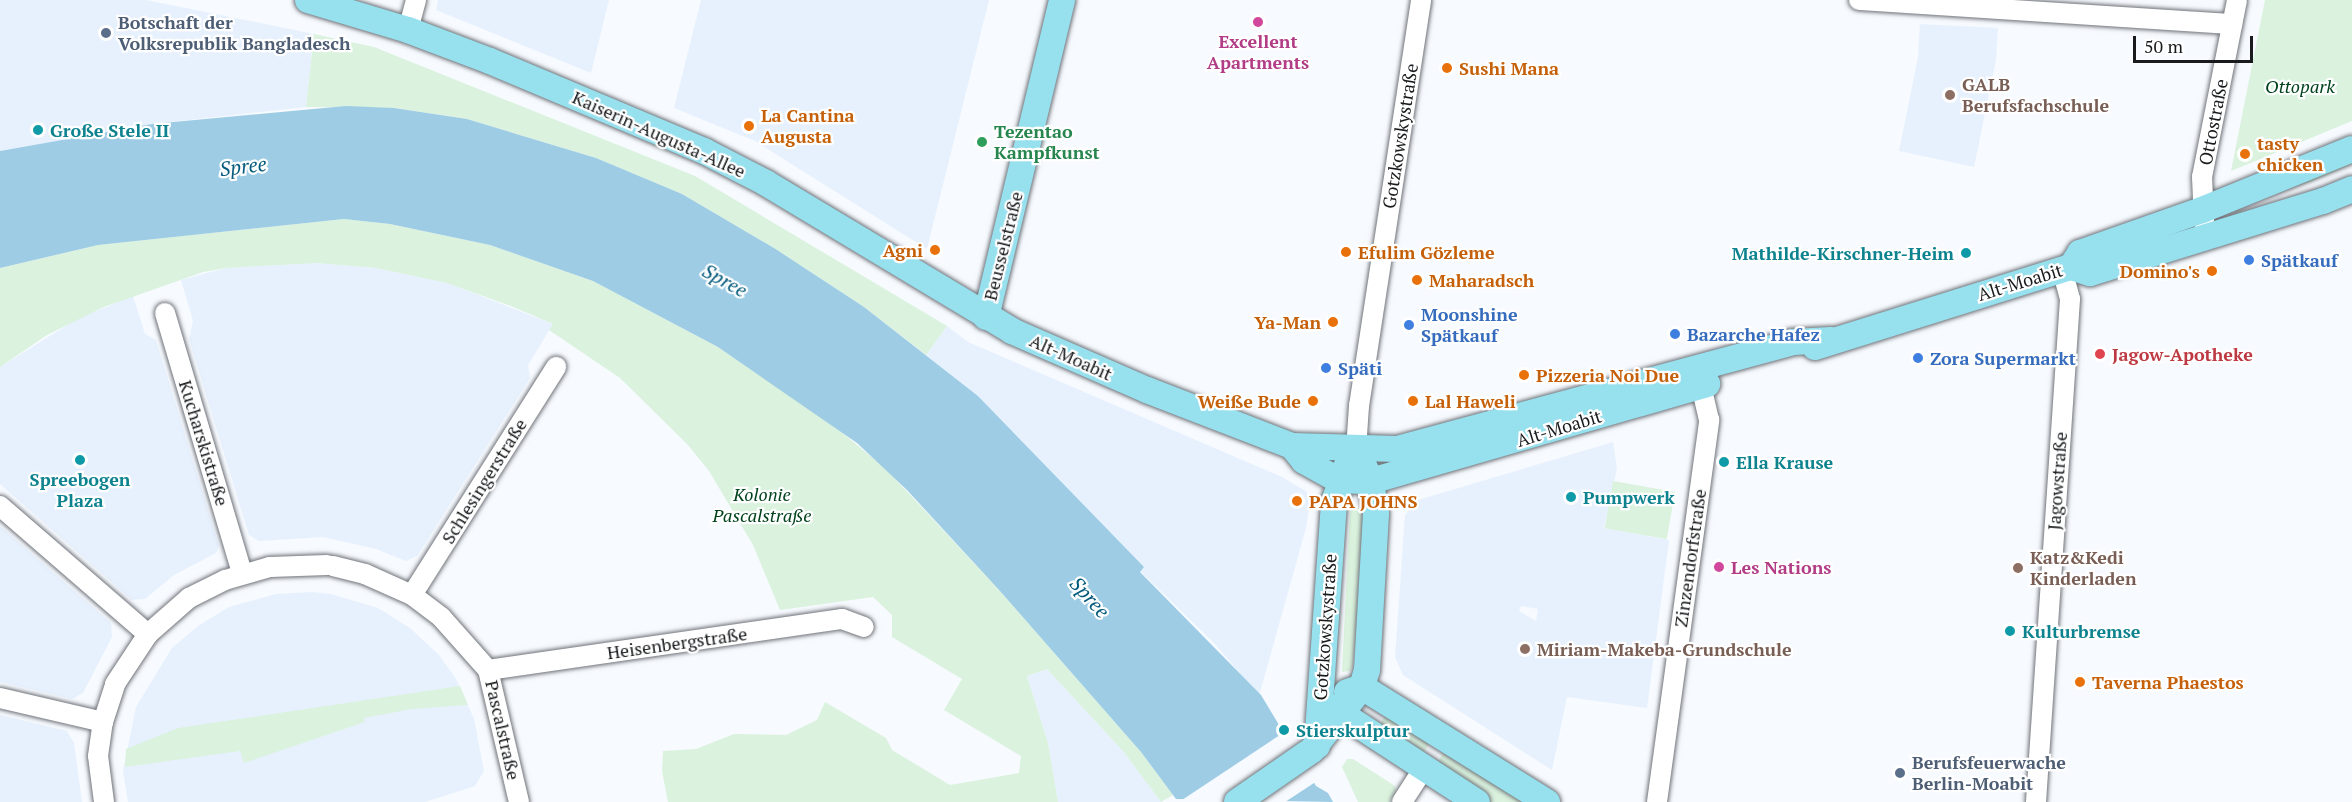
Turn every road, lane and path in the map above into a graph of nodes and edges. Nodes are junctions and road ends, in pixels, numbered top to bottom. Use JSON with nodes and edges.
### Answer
{"nodes":[{"id":1,"x":308,"y":0,"type":"edge"},
{"id":2,"x":416,"y":0,"type":"edge"},
{"id":3,"x":1062,"y":0,"type":"edge"},
{"id":4,"x":1421,"y":0,"type":"edge"},
{"id":5,"x":1859,"y":0,"type":"edge"},
{"id":6,"x":2237,"y":0,"type":"edge"},
{"id":7,"x":2232,"y":24,"type":"junction"},
{"id":8,"x":408,"y":30,"type":"junction"},
{"id":9,"x":2352,"y":149,"type":"edge"},
{"id":10,"x":2352,"y":189,"type":"edge"},
{"id":11,"x":2202,"y":210,"type":"junction"},
{"id":12,"x":2206,"y":237,"type":"junction"},
{"id":13,"x":2066,"y":268,"type":"junction"},
{"id":14,"x":165,"y":313,"type":"dead end"},
{"id":15,"x":986,"y":317,"type":"junction"},
{"id":16,"x":1831,"y":340,"type":"junction"},
{"id":17,"x":556,"y":367,"type":"dead end"},
{"id":18,"x":1701,"y":386,"type":"junction"},
{"id":19,"x":1292,"y":446,"type":"junction"},
{"id":20,"x":1356,"y":450,"type":"junction"},
{"id":21,"x":1338,"y":480,"type":"junction"},
{"id":22,"x":1371,"y":481,"type":"junction"},
{"id":23,"x":0,"y":506,"type":"edge"},
{"id":24,"x":242,"y":573,"type":"junction"},
{"id":25,"x":412,"y":595,"type":"junction"},
{"id":26,"x":864,"y":627,"type":"dead end"},
{"id":27,"x":147,"y":634,"type":"junction"},
{"id":28,"x":488,"y":670,"type":"junction"},
{"id":29,"x":1362,"y":687,"type":"junction"},
{"id":30,"x":0,"y":698,"type":"edge"},
{"id":31,"x":1321,"y":700,"type":"junction"},
{"id":32,"x":1343,"y":716,"type":"junction"},
{"id":33,"x":101,"y":730,"type":"junction"},
{"id":34,"x":1444,"y":736,"type":"junction"},
{"id":35,"x":1311,"y":751,"type":"junction"},
{"id":36,"x":1424,"y":768,"type":"junction"},
{"id":37,"x":104,"y":802,"type":"edge"},
{"id":38,"x":517,"y":802,"type":"edge"},
{"id":39,"x":1238,"y":802,"type":"edge"},
{"id":40,"x":1402,"y":802,"type":"edge"},
{"id":41,"x":1477,"y":802,"type":"edge"},
{"id":42,"x":1547,"y":802,"type":"edge"},
{"id":43,"x":1657,"y":802,"type":"edge"},
{"id":44,"x":2036,"y":802,"type":"edge"}],
"edges":[{"from":1,"to":8,"type":"main road","name":"Kaiserin-Augusta-Allee"},
{"from":2,"to":8,"type":"street"},
{"from":3,"to":15,"type":"main road","name":"Beusselstraße"},
{"from":4,"to":20,"type":"street","name":"Gotzkowskystraße"},
{"from":5,"to":7,"type":"street"},
{"from":6,"to":7,"type":"street","name":"Ottostraße"},
{"from":7,"to":11,"type":"street","name":"Ottostraße"},
{"from":8,"to":15,"type":"main road","name":"Kaiserin-Augusta-Allee"},
{"from":9,"to":11,"type":"main road","name":"Alt-Moabit"},
{"from":10,"to":12,"type":"main road","name":"Alt-Moabit"},
{"from":11,"to":12,"type":"street"},
{"from":11,"to":13,"type":"main road","name":"Alt-Moabit"},
{"from":12,"to":13,"type":"main road","name":"Alt-Moabit"},
{"from":13,"to":16,"type":"main road","name":"Alt-Moabit"},
{"from":13,"to":44,"type":"street","name":"Jagowstraße"},
{"from":14,"to":24,"type":"street","name":"Kucharskistraße"},
{"from":15,"to":19,"type":"main road","name":"Alt-Moabit"},
{"from":16,"to":18,"type":"main road","name":"Alt-Moabit"},
{"from":16,"to":20,"type":"main road","name":"Alt-Moabit"},
{"from":17,"to":25,"type":"street","name":"Schlesingerstraße"},
{"from":18,"to":22,"type":"main road","name":"Alt-Moabit"},
{"from":18,"to":43,"type":"street","name":"Zinzendorfstraße"},
{"from":19,"to":20,"type":"main road","name":"Alt-Moabit"},
{"from":19,"to":21,"type":"main road","name":"Alt-Moabit"},
{"from":20,"to":21,"type":"main road","name":"Gotzkowskystraße"},
{"from":20,"to":22,"type":"main road","name":"Gotzkowskystraße"},
{"from":21,"to":22,"type":"main road","name":"Alt-Moabit"},
{"from":21,"to":31,"type":"main road","name":"Gotzkowskystraße"},
{"from":22,"to":29,"type":"main road","name":"Gotzkowskystraße"},
{"from":23,"to":27,"type":"street"},
{"from":24,"to":25,"type":"street","name":"Pascalstraße"},
{"from":24,"to":27,"type":"street","name":"Pascalstraße"},
{"from":25,"to":28,"type":"street","name":"Pascalstraße"},
{"from":26,"to":28,"type":"street","name":"Heisenbergstraße"},
{"from":27,"to":33,"type":"street","name":"Pascalstraße"},
{"from":28,"to":38,"type":"street","name":"Pascalstraße"},
{"from":29,"to":31,"type":"main road"},
{"from":29,"to":32,"type":"main road","name":"Gotzkowskystraße"},
{"from":29,"to":34,"type":"main road"},
{"from":30,"to":33,"type":"street"},
{"from":31,"to":32,"type":"main road"},
{"from":31,"to":35,"type":"main road","name":"Gotzkowskystraße"},
{"from":32,"to":35,"type":"main road","name":"Gotzkowskystraße"},
{"from":32,"to":36,"type":"main road"},
{"from":33,"to":37,"type":"street","name":"Pascalstraße"},
{"from":34,"to":36,"type":"main road"},
{"from":34,"to":42,"type":"main road"},
{"from":35,"to":39,"type":"main road"},
{"from":36,"to":40,"type":"street"},
{"from":36,"to":41,"type":"main road"}]}
